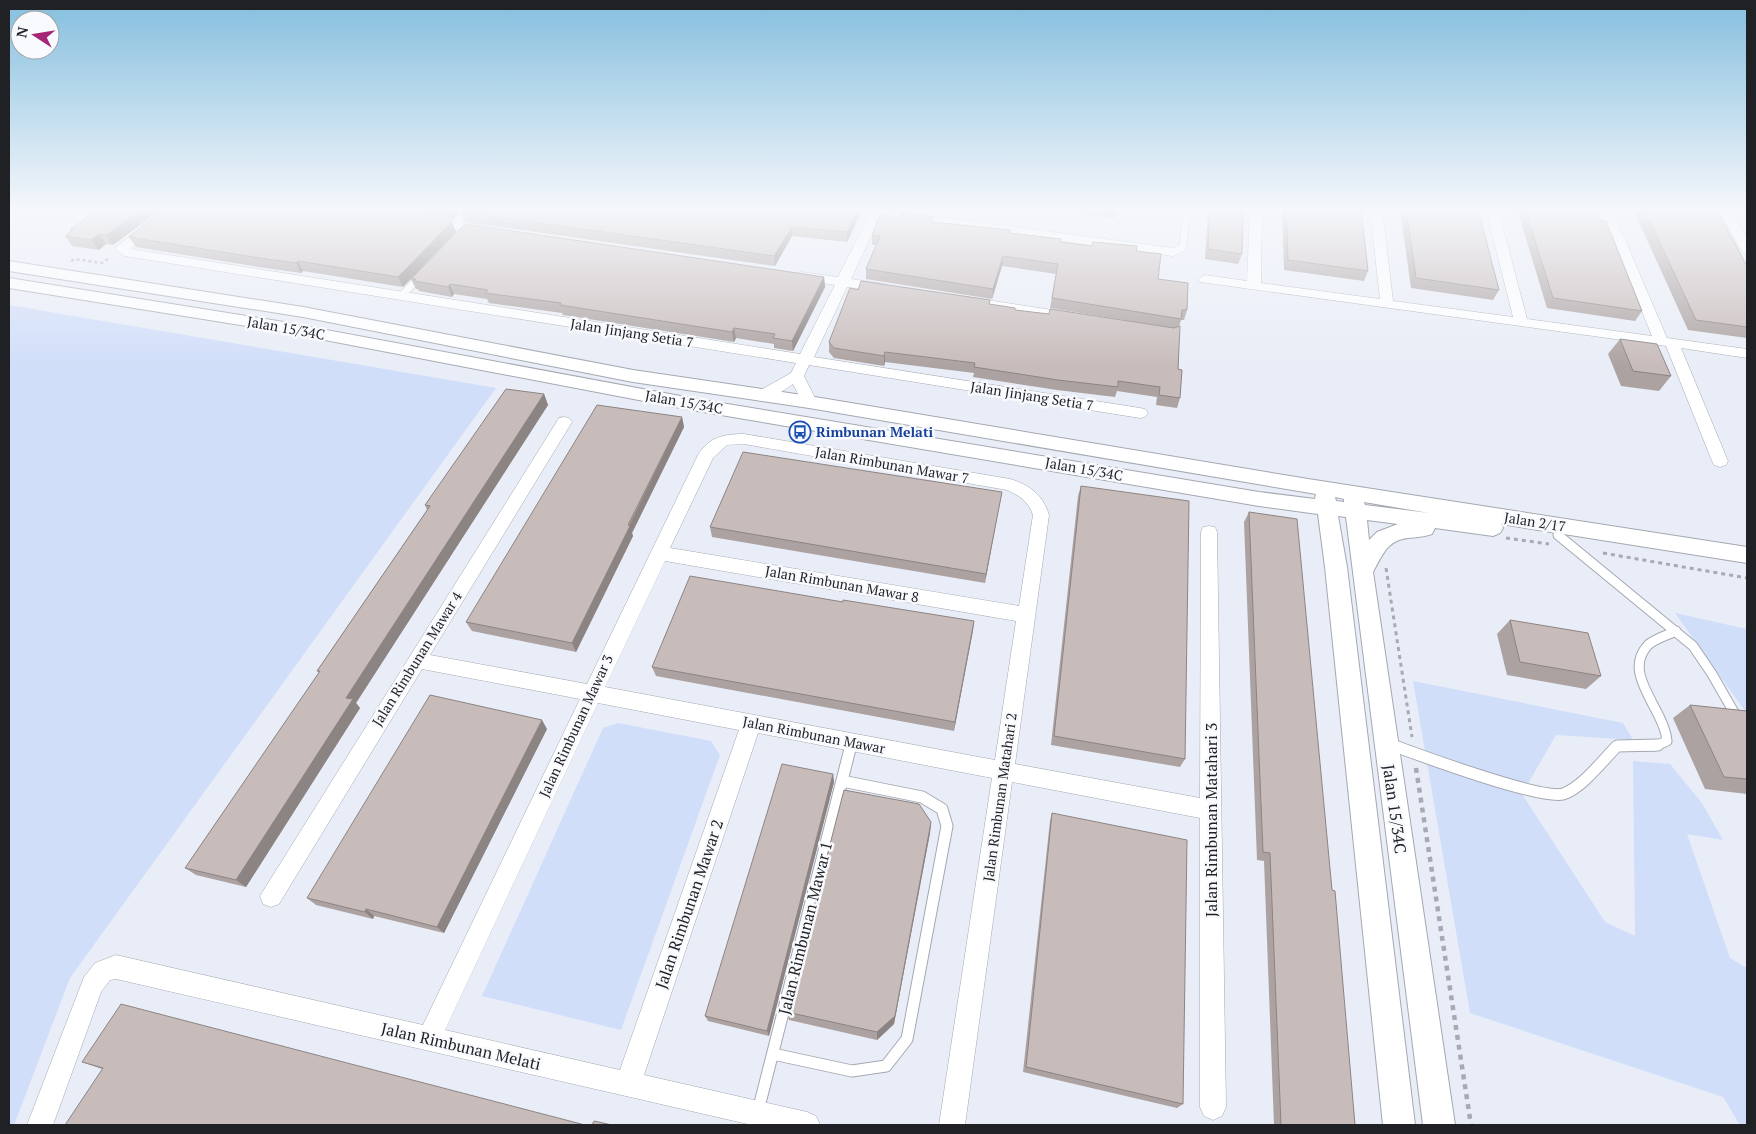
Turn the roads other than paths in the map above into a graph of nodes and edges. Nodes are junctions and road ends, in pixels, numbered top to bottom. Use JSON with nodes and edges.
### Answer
{"nodes":[{"id":1,"x":191,"y":262,"type":"edge"},
{"id":2,"x":852,"y":262,"type":"edge"},
{"id":3,"x":1255,"y":262,"type":"edge"},
{"id":4,"x":1383,"y":262,"type":"edge"},
{"id":5,"x":1506,"y":262,"type":"edge"},
{"id":6,"x":1630,"y":262,"type":"edge"},
{"id":7,"x":9,"y":266,"type":"edge"},
{"id":8,"x":428,"y":269,"type":"edge"},
{"id":9,"x":783,"y":273,"type":"edge"},
{"id":10,"x":51,"y":278,"type":"junction"},
{"id":11,"x":1204,"y":279,"type":"dead end"},
{"id":12,"x":842,"y":282,"type":"junction"},
{"id":13,"x":9,"y":283,"type":"edge"},
{"id":14,"x":1254,"y":285,"type":"junction"},
{"id":15,"x":900,"y":291,"type":"edge"},
{"id":16,"x":402,"y":296,"type":"junction"},
{"id":17,"x":958,"y":300,"type":"edge"},
{"id":18,"x":1388,"y":304,"type":"junction"},
{"id":19,"x":1084,"y":319,"type":"edge"},
{"id":20,"x":1521,"y":322,"type":"junction"},
{"id":21,"x":1666,"y":342,"type":"junction"},
{"id":22,"x":1747,"y":353,"type":"edge"},
{"id":23,"x":805,"y":360,"type":"junction"},
{"id":24,"x":797,"y":376,"type":"junction"},
{"id":25,"x":762,"y":396,"type":"junction"},
{"id":26,"x":809,"y":402,"type":"junction"},
{"id":27,"x":1140,"y":414,"type":"dead end"},
{"id":28,"x":564,"y":422,"type":"dead end"},
{"id":29,"x":744,"y":439,"type":"joint"},
{"id":30,"x":1720,"y":461,"type":"dead end"},
{"id":31,"x":1010,"y":485,"type":"joint"},
{"id":32,"x":1325,"y":498,"type":"junction"},
{"id":33,"x":1259,"y":499,"type":"junction"},
{"id":34,"x":1354,"y":502,"type":"junction"},
{"id":35,"x":1470,"y":526,"type":"junction"},
{"id":36,"x":1209,"y":532,"type":"dead end"},
{"id":37,"x":1558,"y":535,"type":"junction"},
{"id":38,"x":659,"y":553,"type":"junction"},
{"id":39,"x":1747,"y":555,"type":"edge"},
{"id":40,"x":1747,"y":566,"type":"edge"},
{"id":41,"x":1336,"y":567,"type":"junction"},
{"id":42,"x":1362,"y":571,"type":"junction"},
{"id":43,"x":1026,"y":615,"type":"junction"},
{"id":44,"x":1676,"y":631,"type":"junction"},
{"id":45,"x":417,"y":660,"type":"junction"},
{"id":46,"x":592,"y":693,"type":"junction"},
{"id":47,"x":751,"y":723,"type":"junction"},
{"id":48,"x":1747,"y":735,"type":"edge"},
{"id":49,"x":852,"y":742,"type":"junction"},
{"id":50,"x":1386,"y":744,"type":"junction"},
{"id":51,"x":1004,"y":771,"type":"junction"},
{"id":52,"x":842,"y":781,"type":"junction"},
{"id":53,"x":1211,"y":810,"type":"junction"},
{"id":54,"x":271,"y":896,"type":"dead end"},
{"id":55,"x":429,"y":1038,"type":"junction"},
{"id":56,"x":773,"y":1054,"type":"junction"},
{"id":57,"x":628,"y":1084,"type":"junction"},
{"id":58,"x":1213,"y":1107,"type":"dead end"},
{"id":59,"x":757,"y":1114,"type":"junction"},
{"id":60,"x":40,"y":1125,"type":"edge"},
{"id":61,"x":806,"y":1125,"type":"edge"},
{"id":62,"x":952,"y":1125,"type":"edge"},
{"id":63,"x":1399,"y":1125,"type":"edge"},
{"id":64,"x":1439,"y":1125,"type":"edge"}],
"edges":[{"from":1,"to":16,"type":"street","name":"Jalan Jinjang Setia 7"},
{"from":2,"to":12,"type":"street"},
{"from":3,"to":14,"type":"street"},
{"from":4,"to":18,"type":"street"},
{"from":5,"to":20,"type":"street"},
{"from":6,"to":21,"type":"street"},
{"from":7,"to":10,"type":"street"},
{"from":8,"to":16,"type":"lane"},
{"from":9,"to":12,"type":"street"},
{"from":10,"to":13,"type":"street"},
{"from":10,"to":25,"type":"street","name":"Jalan 15/34C"},
{"from":10,"to":33,"type":"street","name":"Jalan 15/34C"},
{"from":11,"to":14,"type":"street"},
{"from":12,"to":15,"type":"street"},
{"from":12,"to":23,"type":"street"},
{"from":14,"to":18,"type":"street"},
{"from":16,"to":23,"type":"street","name":"Jalan Jinjang Setia 7"},
{"from":17,"to":19,"type":"street"},
{"from":18,"to":20,"type":"street"},
{"from":20,"to":21,"type":"street"},
{"from":21,"to":22,"type":"street"},
{"from":21,"to":30,"type":"street"},
{"from":23,"to":24,"type":"street"},
{"from":23,"to":27,"type":"street","name":"Jalan Jinjang Setia 7"},
{"from":24,"to":25,"type":"street"},
{"from":24,"to":26,"type":"street"},
{"from":25,"to":26,"type":"street","name":"Jalan 15/34C"},
{"from":26,"to":32,"type":"street","name":"Jalan 15/34C"},
{"from":28,"to":45,"type":"street","name":"Jalan Rimbunan Mawar 4"},
{"from":29,"to":31,"type":"street","name":"Jalan Rimbunan Mawar 7"},
{"from":29,"to":38,"type":"street","name":"Jalan Rimbunan Mawar 3"},
{"from":31,"to":43,"type":"street","name":"Jalan Rimbunan Matahari 2"},
{"from":32,"to":33,"type":"street","name":"Jalan 15/34C"},
{"from":32,"to":34,"type":"street","name":"Jalan 2/17"},
{"from":32,"to":41,"type":"street","name":"Jalan 15/34C"},
{"from":33,"to":41,"type":"street"},
{"from":34,"to":35,"type":"street"},
{"from":34,"to":39,"type":"street","name":"Jalan 2/17"},
{"from":34,"to":42,"type":"street","name":"Jalan 15/34C"},
{"from":35,"to":37,"type":"street","name":"Jalan 2/17"},
{"from":35,"to":42,"type":"street"},
{"from":36,"to":53,"type":"street","name":"Jalan Rimbunan Matahari 3"},
{"from":37,"to":40,"type":"street","name":"Jalan 2/17"},
{"from":37,"to":44,"type":"lane"},
{"from":38,"to":43,"type":"street","name":"Jalan Rimbunan Mawar 8"},
{"from":38,"to":46,"type":"street","name":"Jalan Rimbunan Mawar 3"},
{"from":41,"to":63,"type":"street","name":"Jalan 15/34C"},
{"from":42,"to":50,"type":"street","name":"Jalan 15/34C"},
{"from":43,"to":51,"type":"street","name":"Jalan Rimbunan Matahari 2"},
{"from":44,"to":48,"type":"lane"},
{"from":44,"to":50,"type":"lane"},
{"from":45,"to":46,"type":"street","name":"Jalan Rimbunan Mawar"},
{"from":45,"to":54,"type":"street","name":"Jalan Rimbunan Mawar 4"},
{"from":46,"to":47,"type":"street","name":"Jalan Rimbunan Mawar"},
{"from":46,"to":55,"type":"street","name":"Jalan Rimbunan Mawar 3"},
{"from":47,"to":49,"type":"street","name":"Jalan Rimbunan Mawar"},
{"from":47,"to":57,"type":"street","name":"Jalan Rimbunan Mawar 2"},
{"from":49,"to":51,"type":"street","name":"Jalan Rimbunan Mawar"},
{"from":49,"to":52,"type":"lane","name":"Jalan Rimbunan Mawar 1"},
{"from":50,"to":64,"type":"street","name":"Jalan 15/34C"},
{"from":51,"to":53,"type":"street","name":"Jalan Rimbunan Mawar"},
{"from":51,"to":62,"type":"street","name":"Jalan Rimbunan Matahari 2"},
{"from":52,"to":56,"type":"lane","name":"Jalan Rimbunan Mawar 1"},
{"from":52,"to":56,"type":"lane"},
{"from":53,"to":58,"type":"street","name":"Jalan Rimbunan Matahari 3"},
{"from":55,"to":57,"type":"street","name":"Jalan Rimbunan Melati"},
{"from":55,"to":60,"type":"street","name":"Jalan Rimbunan Melati"},
{"from":56,"to":59,"type":"lane","name":"Jalan Rimbunan Mawar 1"},
{"from":57,"to":59,"type":"street","name":"Jalan Rimbunan Melati"},
{"from":59,"to":61,"type":"street","name":"Jalan Rimbunan Melati"}]}
